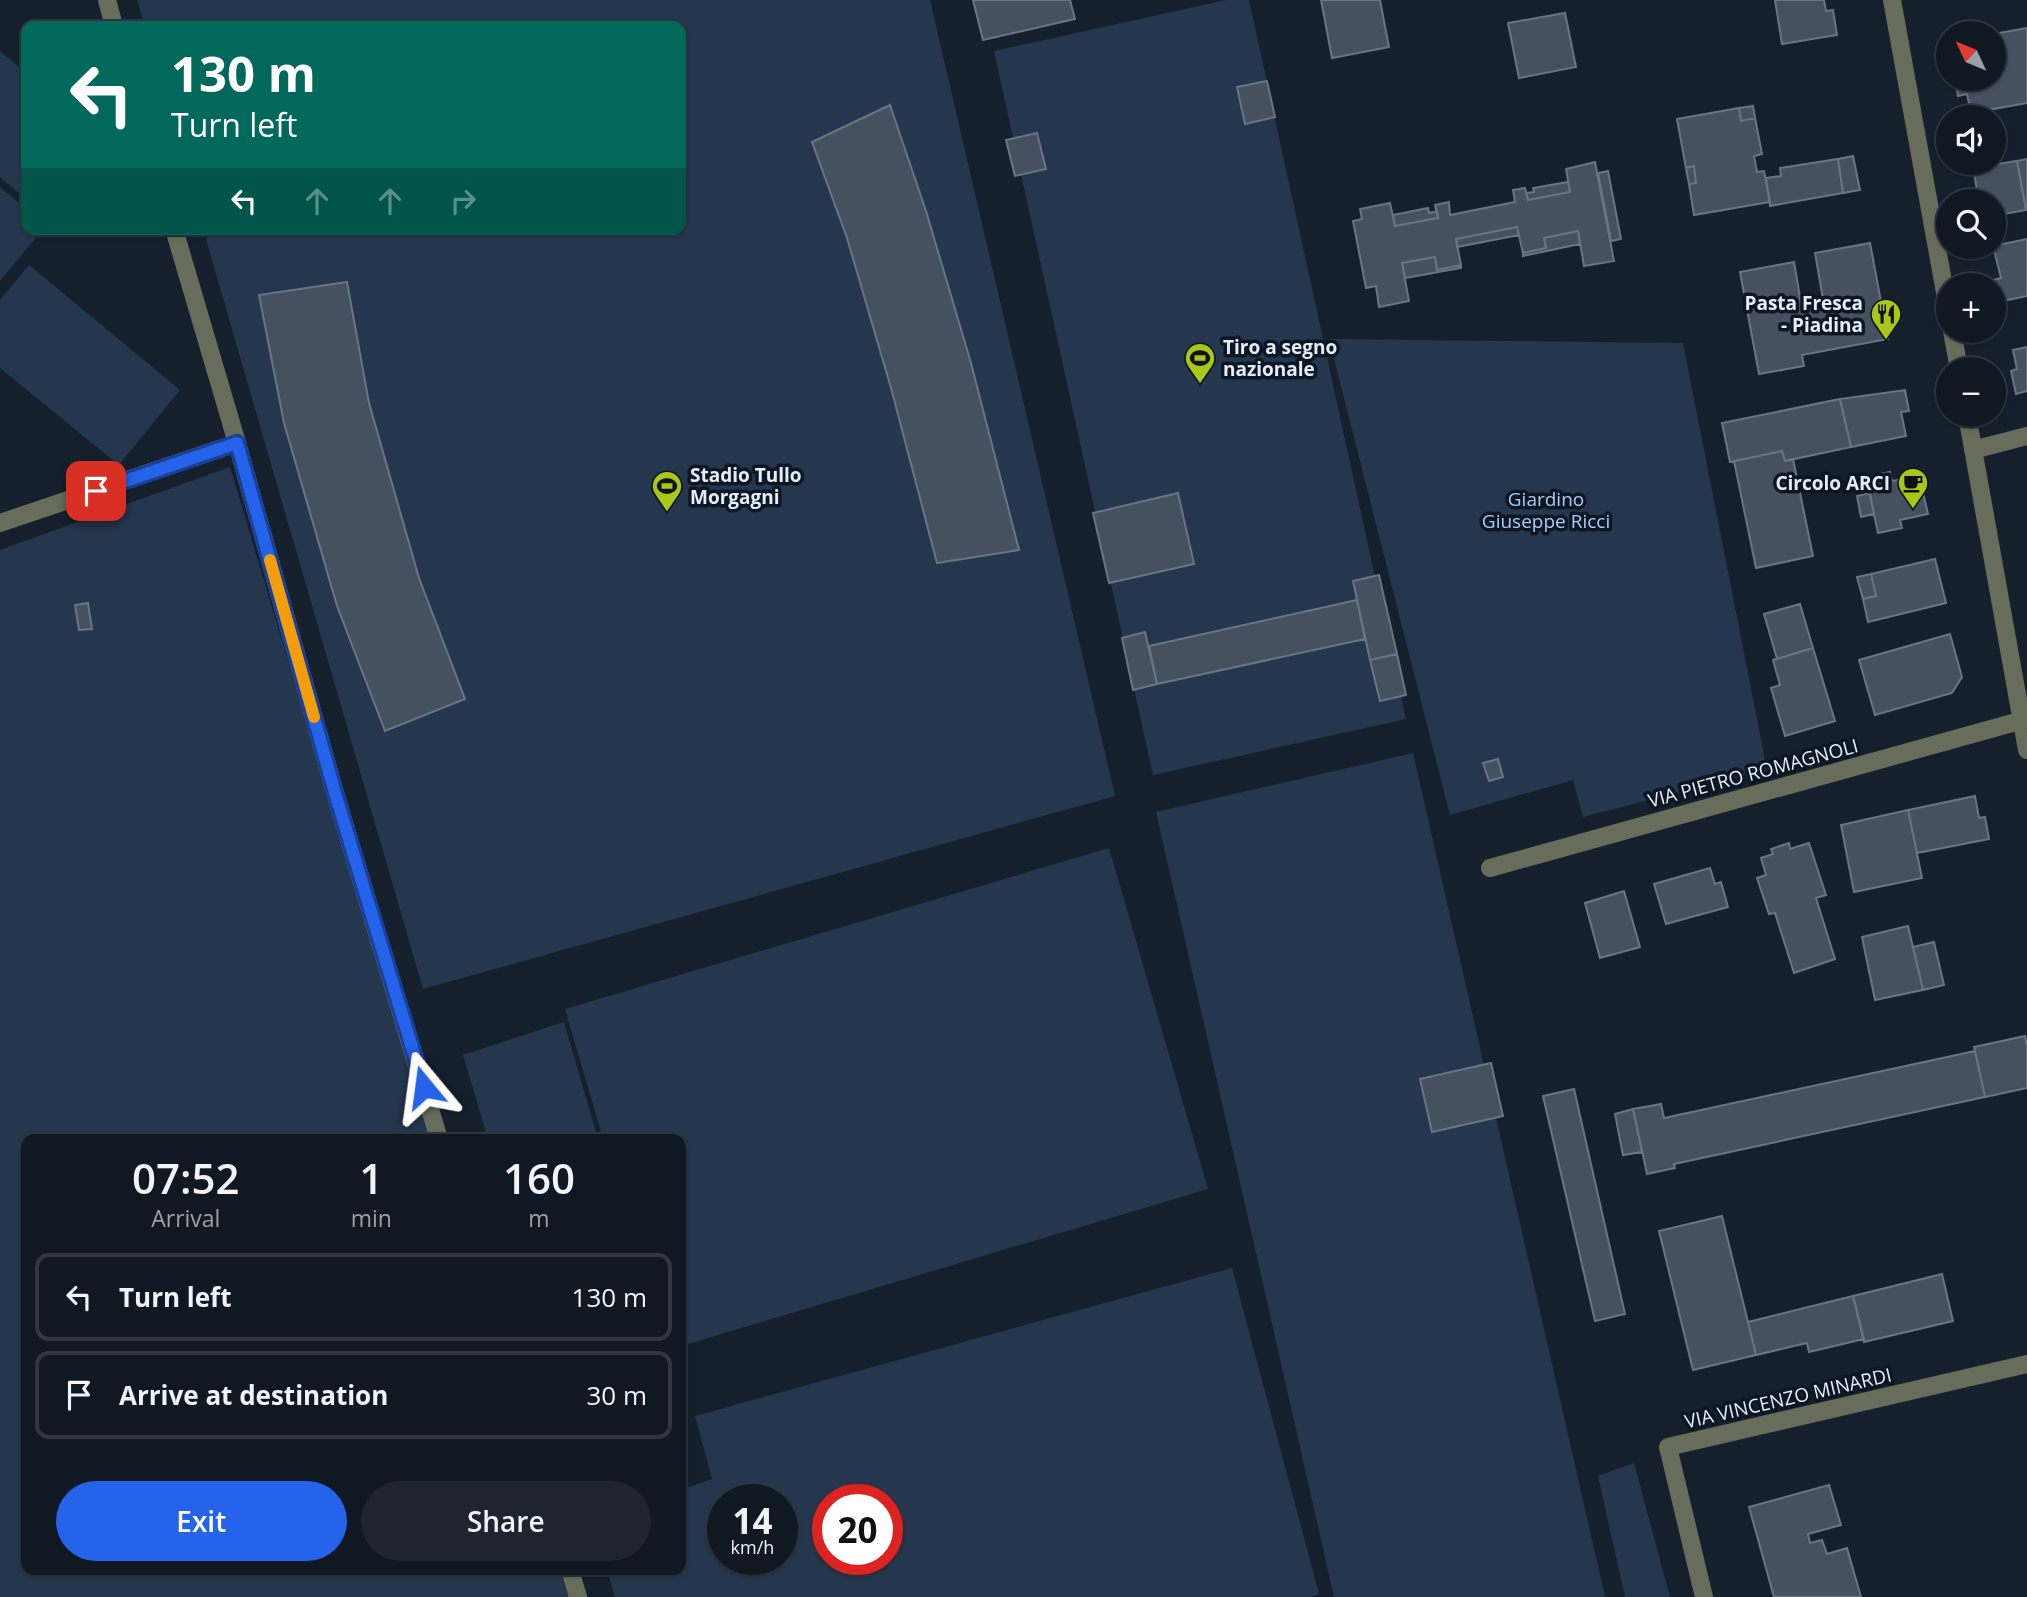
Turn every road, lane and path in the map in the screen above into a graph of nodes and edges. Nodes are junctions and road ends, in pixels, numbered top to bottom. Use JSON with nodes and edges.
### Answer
{"nodes":[{"id":1,"x":107,"y":0,"type":"edge"},
{"id":2,"x":1892,"y":0,"type":"edge"},
{"id":3,"x":113,"y":21,"type":"edge"},
{"id":4,"x":176,"y":235,"type":"edge"},
{"id":5,"x":1941,"y":273,"type":"edge"},
{"id":6,"x":1969,"y":427,"type":"edge"},
{"id":7,"x":2027,"y":436,"type":"edge"},
{"id":8,"x":237,"y":443,"type":"junction"},
{"id":9,"x":1973,"y":450,"type":"junction"},
{"id":10,"x":0,"y":523,"type":"edge"},
{"id":11,"x":2024,"y":720,"type":"edge"},
{"id":12,"x":2027,"y":750,"type":"edge"},
{"id":13,"x":1490,"y":868,"type":"dead end"},
{"id":14,"x":437,"y":1134,"type":"edge"},
{"id":15,"x":2027,"y":1364,"type":"edge"},
{"id":16,"x":571,"y":1575,"type":"edge"},
{"id":17,"x":578,"y":1597,"type":"edge"},
{"id":18,"x":1704,"y":1597,"type":"edge"}],
"edges":[{"from":1,"to":3,"type":"street"},
{"from":2,"to":5,"type":"street"},
{"from":4,"to":8,"type":"street"},
{"from":6,"to":9,"type":"street"},
{"from":7,"to":9,"type":"street"},
{"from":8,"to":10,"type":"street"},
{"from":8,"to":14,"type":"street"},
{"from":9,"to":11,"type":"street"},
{"from":11,"to":12,"type":"street"},
{"from":11,"to":13,"type":"street","name":"VIA PIETRO ROMAGNOLI"},
{"from":15,"to":18,"type":"street","name":"VIA VINCENZO MINARDI"},
{"from":16,"to":17,"type":"street"}]}
